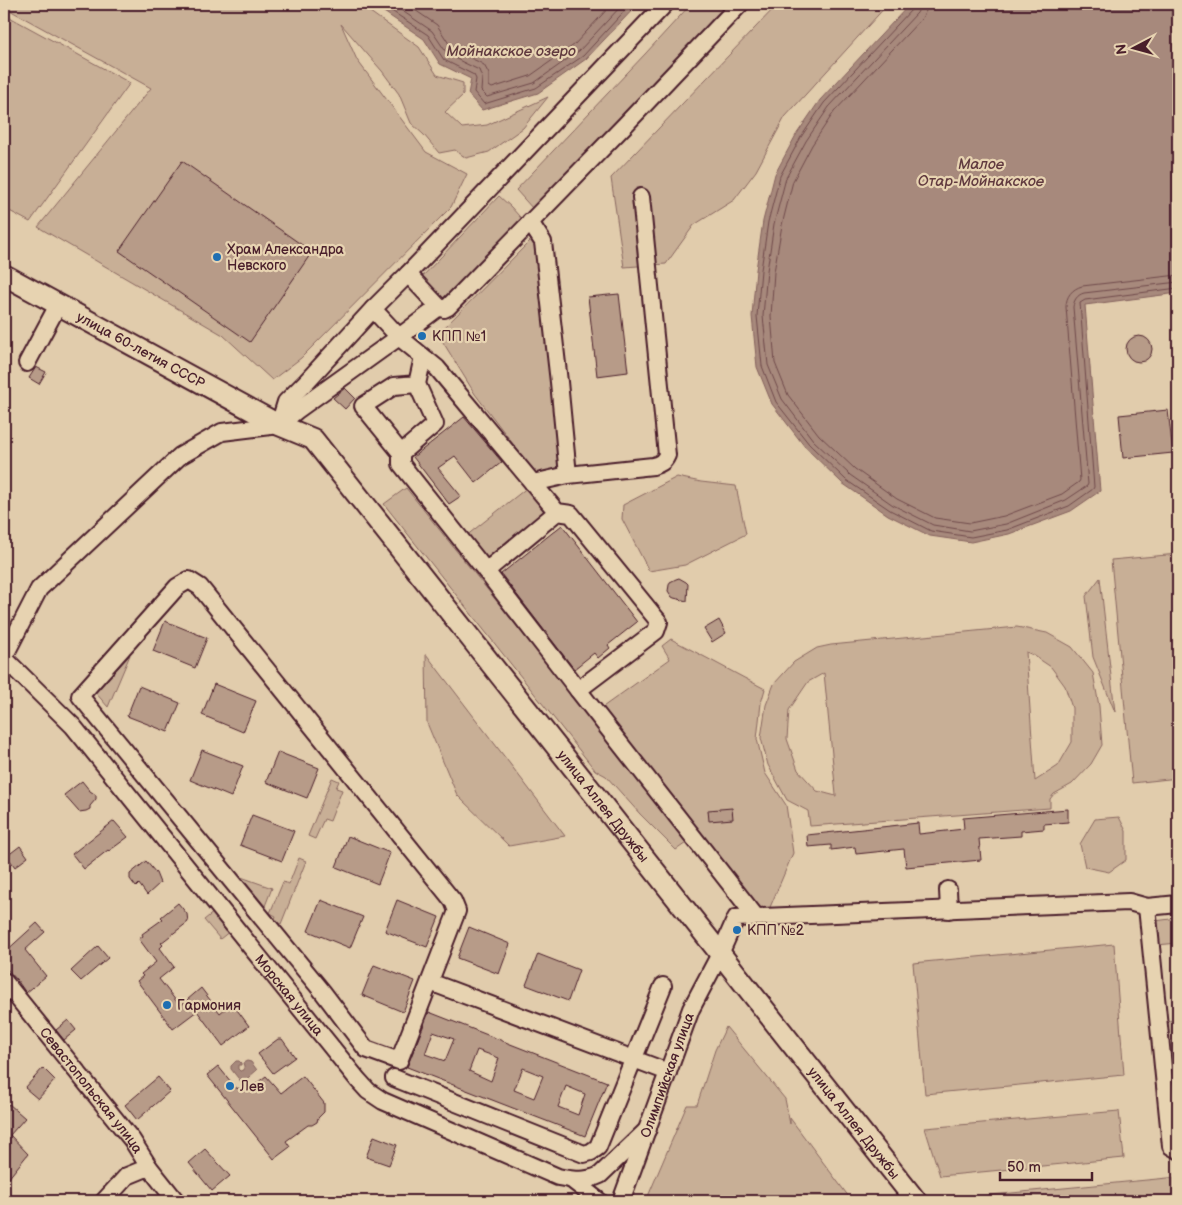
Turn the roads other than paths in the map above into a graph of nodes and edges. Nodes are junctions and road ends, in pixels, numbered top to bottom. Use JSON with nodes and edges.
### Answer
{"nodes":[{"id":1,"x":665,"y":4,"type":"edge"},
{"id":2,"x":740,"y":4,"type":"edge"},
{"id":3,"x":641,"y":197,"type":"dead end"},
{"id":4,"x":530,"y":222,"type":"junction"},
{"id":5,"x":408,"y":274,"type":"junction"},
{"id":6,"x":4,"y":275,"type":"edge"},
{"id":7,"x":58,"y":305,"type":"junction"},
{"id":8,"x":439,"y":307,"type":"junction"},
{"id":9,"x":373,"y":309,"type":"junction"},
{"id":10,"x":399,"y":337,"type":"junction"},
{"id":11,"x":423,"y":356,"type":"junction"},
{"id":12,"x":27,"y":363,"type":"dead end"},
{"id":13,"x":417,"y":384,"type":"junction"},
{"id":14,"x":280,"y":425,"type":"junction"},
{"id":15,"x":401,"y":452,"type":"junction"},
{"id":16,"x":568,"y":474,"type":"junction"},
{"id":17,"x":533,"y":483,"type":"junction"},
{"id":18,"x":557,"y":512,"type":"junction"},
{"id":19,"x":486,"y":571,"type":"junction"},
{"id":20,"x":4,"y":658,"type":"edge"},
{"id":21,"x":578,"y":690,"type":"junction"},
{"id":22,"x":948,"y":890,"type":"dead end"},
{"id":23,"x":1178,"y":904,"type":"edge"},
{"id":24,"x":1147,"y":907,"type":"junction"},
{"id":25,"x":949,"y":910,"type":"junction"},
{"id":26,"x":756,"y":917,"type":"junction"},
{"id":27,"x":720,"y":954,"type":"junction"},
{"id":28,"x":4,"y":981,"type":"edge"},
{"id":29,"x":430,"y":982,"type":"junction"},
{"id":30,"x":663,"y":986,"type":"dead end"},
{"id":31,"x":633,"y":1060,"type":"junction"},
{"id":32,"x":400,"y":1061,"type":"junction"},
{"id":33,"x":668,"y":1072,"type":"junction"},
{"id":34,"x":394,"y":1078,"type":"junction"},
{"id":35,"x":383,"y":1101,"type":"junction"},
{"id":36,"x":648,"y":1129,"type":"junction"},
{"id":37,"x":1178,"y":1150,"type":"edge"},
{"id":38,"x":149,"y":1167,"type":"junction"},
{"id":39,"x":572,"y":1180,"type":"junction"},
{"id":40,"x":104,"y":1201,"type":"edge"},
{"id":41,"x":176,"y":1201,"type":"edge"},
{"id":42,"x":599,"y":1201,"type":"edge"},
{"id":43,"x":621,"y":1201,"type":"edge"},
{"id":44,"x":916,"y":1201,"type":"edge"}],
"edges":[{"from":1,"to":5,"type":"street"},
{"from":2,"to":4,"type":"street"},
{"from":3,"to":16,"type":"street"},
{"from":4,"to":8,"type":"street"},
{"from":4,"to":16,"type":"street"},
{"from":5,"to":8,"type":"street"},
{"from":5,"to":9,"type":"street"},
{"from":6,"to":7,"type":"main road","name":"улица 60-летия СССР"},
{"from":7,"to":12,"type":"street"},
{"from":7,"to":14,"type":"main road","name":"улица 60-летия СССР"},
{"from":8,"to":10,"type":"street"},
{"from":9,"to":10,"type":"street"},
{"from":9,"to":14,"type":"street"},
{"from":10,"to":11,"type":"street"},
{"from":10,"to":14,"type":"street"},
{"from":11,"to":13,"type":"street"},
{"from":11,"to":17,"type":"street"},
{"from":13,"to":15,"type":"street"},
{"from":13,"to":15,"type":"street"},
{"from":14,"to":20,"type":"street"},
{"from":14,"to":27,"type":"main road","name":"улица Аллея Дружбы"},
{"from":15,"to":19,"type":"street"},
{"from":16,"to":17,"type":"street"},
{"from":17,"to":18,"type":"street"},
{"from":18,"to":19,"type":"street"},
{"from":18,"to":21,"type":"street"},
{"from":19,"to":21,"type":"street"},
{"from":20,"to":35,"type":"street","name":"Морская улица"},
{"from":21,"to":26,"type":"street"},
{"from":22,"to":25,"type":"street"},
{"from":23,"to":24,"type":"street"},
{"from":24,"to":25,"type":"street"},
{"from":24,"to":37,"type":"street"},
{"from":25,"to":26,"type":"street"},
{"from":26,"to":27,"type":"street","name":"Олимпийская улица"},
{"from":27,"to":33,"type":"street","name":"Олимпийская улица"},
{"from":27,"to":44,"type":"main road","name":"улица Аллея Дружбы"},
{"from":28,"to":38,"type":"street","name":"Севастопольская улица"},
{"from":29,"to":31,"type":"street"},
{"from":29,"to":32,"type":"street"},
{"from":29,"to":32,"type":"street"},
{"from":30,"to":31,"type":"street"},
{"from":31,"to":33,"type":"street"},
{"from":31,"to":34,"type":"street"},
{"from":32,"to":34,"type":"street"},
{"from":33,"to":36,"type":"street","name":"Олимпийская улица"},
{"from":34,"to":35,"type":"street"},
{"from":35,"to":39,"type":"street","name":"Морская улица"},
{"from":36,"to":39,"type":"street","name":"Морская улица"},
{"from":36,"to":43,"type":"street","name":"Олимпийская улица"},
{"from":38,"to":40,"type":"street"},
{"from":38,"to":41,"type":"street","name":"Севастопольская улица"},
{"from":39,"to":42,"type":"street"}]}
